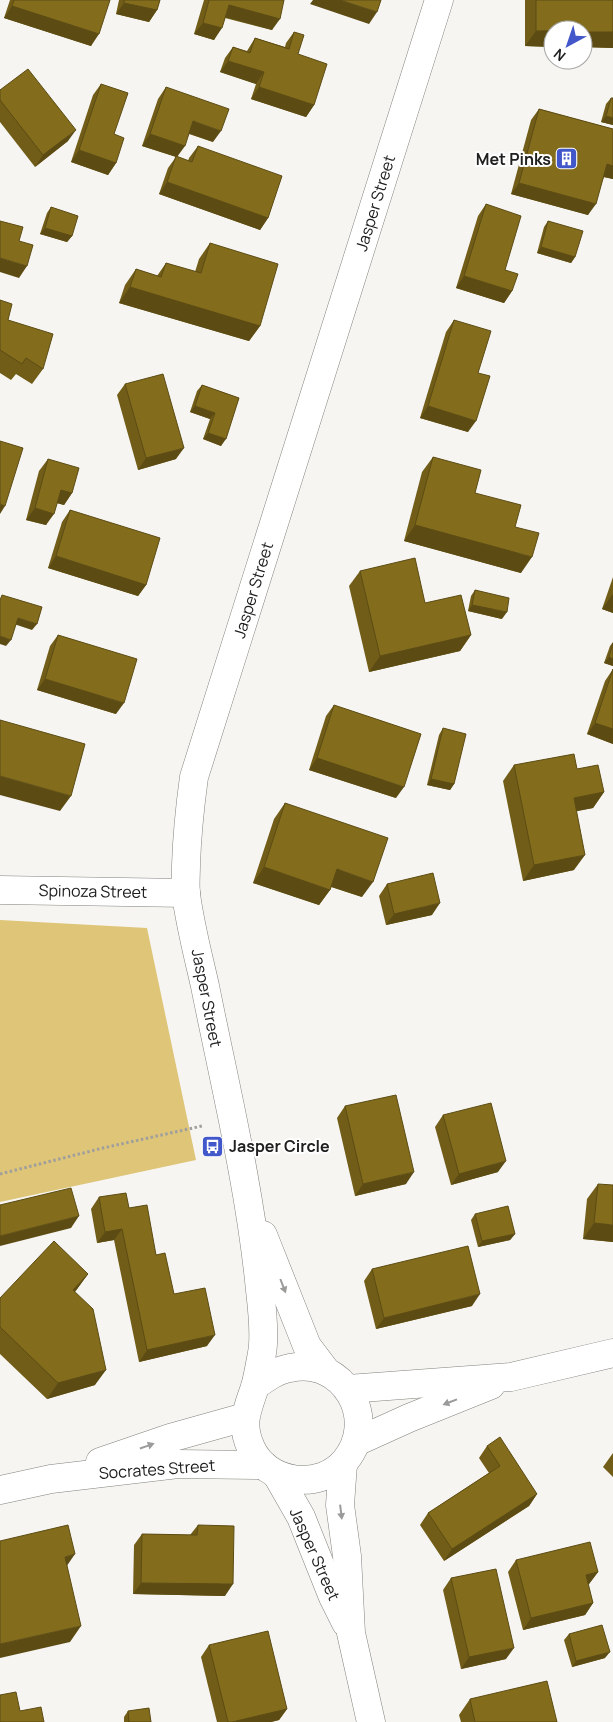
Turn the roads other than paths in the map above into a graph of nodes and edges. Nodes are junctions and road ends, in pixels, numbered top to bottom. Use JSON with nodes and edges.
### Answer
{"nodes":[{"id":1,"x":438,"y":0,"type":"edge"},
{"id":2,"x":0,"y":890,"type":"edge"},
{"id":3,"x":186,"y":893,"type":"junction"},
{"id":4,"x":246,"y":1192,"type":"junction"},
{"id":5,"x":613,"y":1353,"type":"edge"},
{"id":6,"x":326,"y":1371,"type":"junction"},
{"id":7,"x":511,"y":1376,"type":"junction"},
{"id":8,"x":255,"y":1386,"type":"junction"},
{"id":9,"x":348,"y":1389,"type":"junction"},
{"id":10,"x":245,"y":1417,"type":"junction"},
{"id":11,"x":350,"y":1453,"type":"junction"},
{"id":12,"x":270,"y":1470,"type":"junction"},
{"id":13,"x":51,"y":1479,"type":"junction"},
{"id":14,"x":0,"y":1490,"type":"edge"},
{"id":15,"x":351,"y":1633,"type":"junction"},
{"id":16,"x":371,"y":1722,"type":"edge"}],
"edges":[{"from":1,"to":3,"type":"street","name":"Jasper Street"},
{"from":2,"to":3,"type":"street","name":"Spinoza Street"},
{"from":3,"to":4,"type":"street","name":"Jasper Street"},
{"from":4,"to":6,"type":"street","name":"Jasper Street","one_way":true},
{"from":4,"to":8,"type":"street","name":"Jasper Street"},
{"from":5,"to":7,"type":"street"},
{"from":6,"to":8,"type":"street"},
{"from":6,"to":9,"type":"street"},
{"from":7,"to":9,"type":"street"},
{"from":7,"to":11,"type":"street","one_way":true},
{"from":8,"to":10,"type":"street"},
{"from":9,"to":11,"type":"street"},
{"from":10,"to":12,"type":"street"},
{"from":13,"to":10,"type":"street","name":"Socrates Street","one_way":true},
{"from":11,"to":12,"type":"street"},
{"from":11,"to":15,"type":"street","name":"Jasper Street","one_way":true},
{"from":12,"to":13,"type":"street","name":"Socrates Street"},
{"from":12,"to":15,"type":"street","name":"Jasper Street"},
{"from":13,"to":14,"type":"street","name":"Socrates Street"},
{"from":15,"to":16,"type":"street","name":"Jasper Street"}]}
